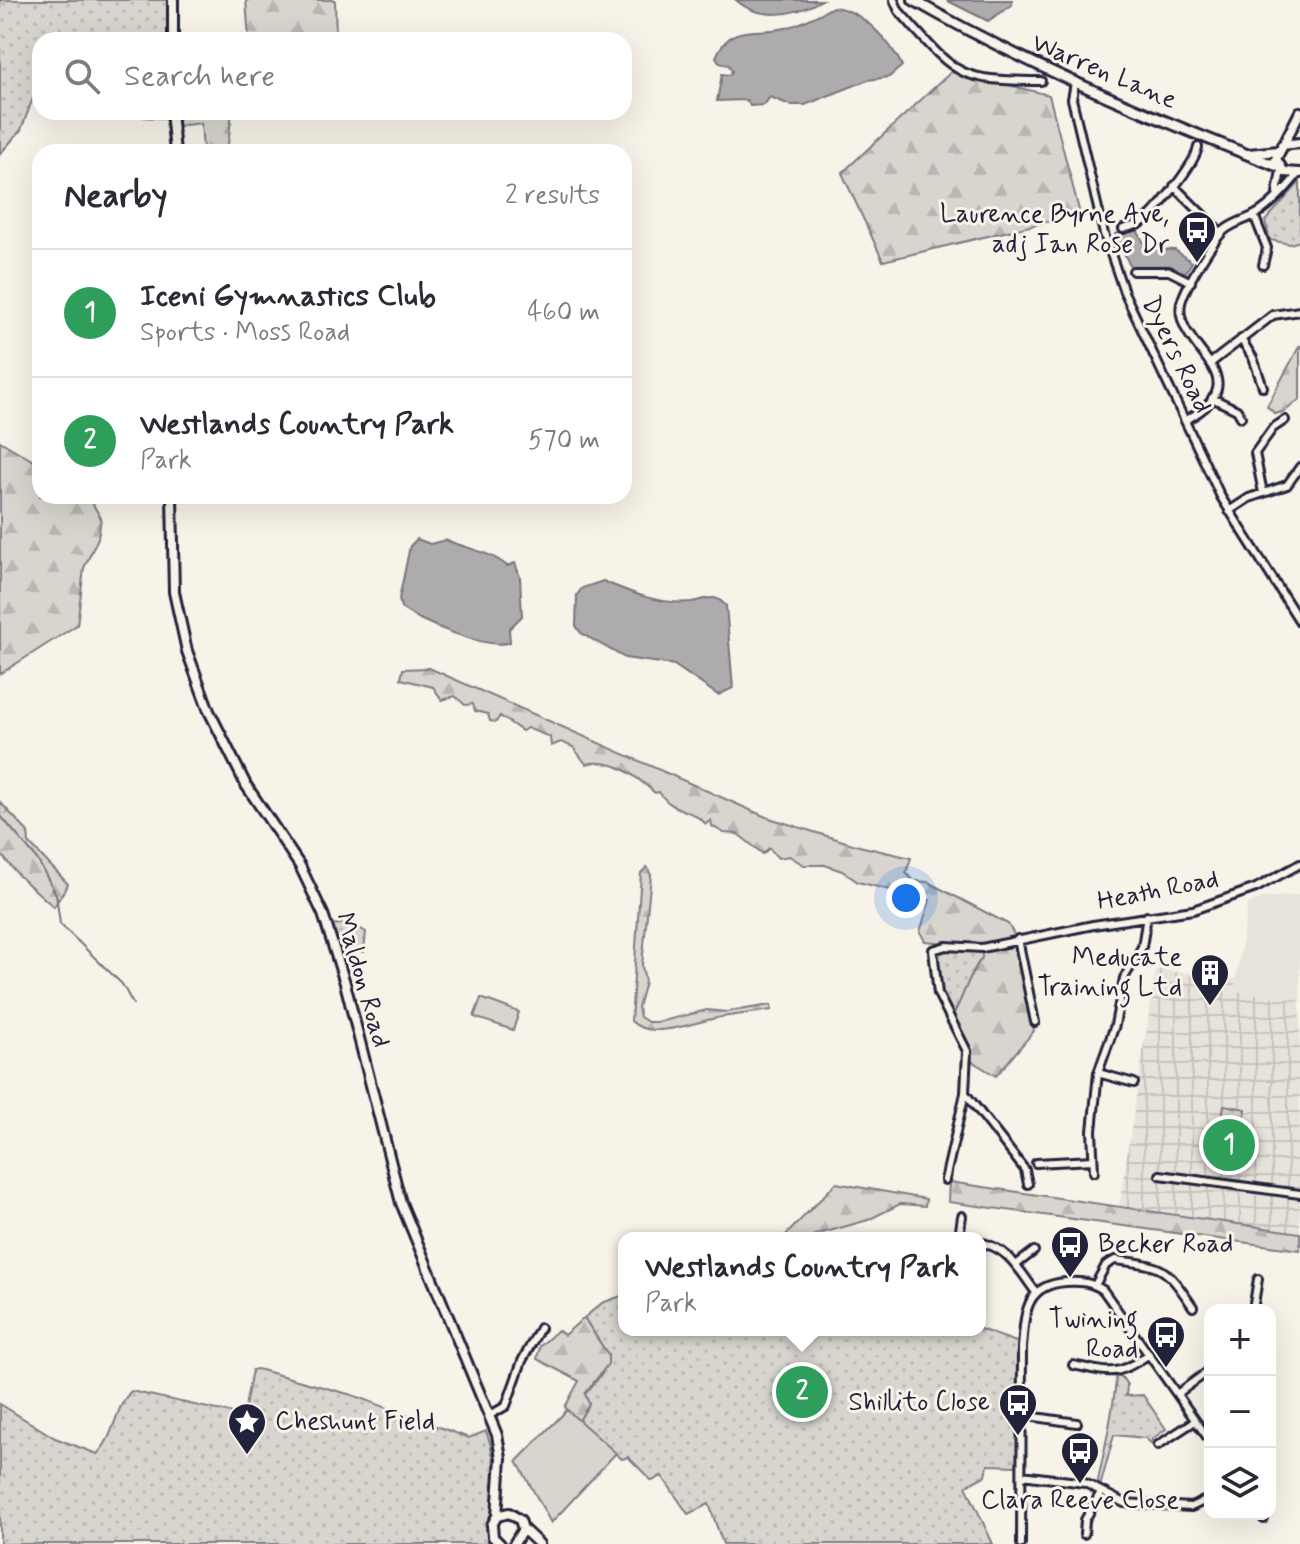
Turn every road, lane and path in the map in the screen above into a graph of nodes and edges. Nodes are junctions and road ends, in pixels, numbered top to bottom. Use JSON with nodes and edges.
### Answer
{"nodes":[{"id":1,"x":173,"y":0,"type":"edge"},
{"id":2,"x":894,"y":0,"type":"edge"},
{"id":3,"x":913,"y":0,"type":"edge"},
{"id":4,"x":173,"y":32,"type":"edge"},
{"id":5,"x":1041,"y":81,"type":"dead end"},
{"id":6,"x":1075,"y":83,"type":"junction"},
{"id":7,"x":1300,"y":112,"type":"edge"},
{"id":8,"x":172,"y":120,"type":"edge"},
{"id":9,"x":1300,"y":143,"type":"edge"},
{"id":10,"x":174,"y":144,"type":"edge"},
{"id":11,"x":1198,"y":147,"type":"dead end"},
{"id":12,"x":1280,"y":149,"type":"junction"},
{"id":13,"x":1240,"y":154,"type":"junction"},
{"id":14,"x":1197,"y":156,"type":"junction"},
{"id":15,"x":1208,"y":157,"type":"dead end"},
{"id":16,"x":1280,"y":168,"type":"junction"},
{"id":17,"x":1299,"y":173,"type":"edge"},
{"id":18,"x":1174,"y":186,"type":"junction"},
{"id":19,"x":1276,"y":196,"type":"junction"},
{"id":20,"x":1254,"y":215,"type":"junction"},
{"id":21,"x":1123,"y":229,"type":"dead end"},
{"id":22,"x":1221,"y":233,"type":"junction"},
{"id":23,"x":1275,"y":263,"type":"dead end"},
{"id":24,"x":1133,"y":271,"type":"dead end"},
{"id":25,"x":1191,"y":282,"type":"junction"},
{"id":26,"x":1300,"y":311,"type":"edge"},
{"id":27,"x":1241,"y":339,"type":"junction"},
{"id":28,"x":1212,"y":362,"type":"junction"},
{"id":29,"x":1263,"y":387,"type":"dead end"},
{"id":30,"x":1212,"y":398,"type":"junction"},
{"id":31,"x":1241,"y":417,"type":"dead end"},
{"id":32,"x":1186,"y":420,"type":"junction"},
{"id":33,"x":1285,"y":420,"type":"dead end"},
{"id":34,"x":1300,"y":467,"type":"edge"},
{"id":35,"x":1263,"y":493,"type":"junction"},
{"id":36,"x":172,"y":504,"type":"edge"},
{"id":37,"x":1229,"y":511,"type":"junction"},
{"id":38,"x":1300,"y":622,"type":"edge"},
{"id":39,"x":1300,"y":864,"type":"edge"},
{"id":40,"x":1147,"y":916,"type":"junction"},
{"id":41,"x":1018,"y":939,"type":"junction"},
{"id":42,"x":1035,"y":1022,"type":"dead end"},
{"id":43,"x":1098,"y":1073,"type":"junction"},
{"id":44,"x":1134,"y":1083,"type":"dead end"},
{"id":45,"x":965,"y":1093,"type":"junction"},
{"id":46,"x":1093,"y":1160,"type":"junction"},
{"id":47,"x":1036,"y":1163,"type":"dead end"},
{"id":48,"x":1094,"y":1172,"type":"dead end"},
{"id":49,"x":1160,"y":1175,"type":"dead end"},
{"id":50,"x":945,"y":1180,"type":"dead end"},
{"id":51,"x":1028,"y":1184,"type":"dead end"},
{"id":52,"x":1300,"y":1194,"type":"edge"},
{"id":53,"x":962,"y":1216,"type":"dead end"},
{"id":54,"x":961,"y":1232,"type":"edge"},
{"id":55,"x":986,"y":1244,"type":"edge"},
{"id":56,"x":1034,"y":1251,"type":"dead end"},
{"id":57,"x":1016,"y":1265,"type":"junction"},
{"id":58,"x":1258,"y":1279,"type":"dead end"},
{"id":59,"x":1095,"y":1285,"type":"junction"},
{"id":60,"x":1035,"y":1291,"type":"junction"},
{"id":61,"x":1254,"y":1304,"type":"edge"},
{"id":62,"x":1193,"y":1307,"type":"dead end"},
{"id":63,"x":540,"y":1328,"type":"dead end"},
{"id":64,"x":1149,"y":1354,"type":"junction"},
{"id":65,"x":1073,"y":1365,"type":"dead end"},
{"id":66,"x":1204,"y":1374,"type":"edge"},
{"id":67,"x":1177,"y":1394,"type":"junction"},
{"id":68,"x":490,"y":1415,"type":"junction"},
{"id":69,"x":1021,"y":1415,"type":"junction"},
{"id":70,"x":1195,"y":1421,"type":"junction"},
{"id":71,"x":1077,"y":1423,"type":"dead end"},
{"id":72,"x":1204,"y":1433,"type":"edge"},
{"id":73,"x":1158,"y":1445,"type":"dead end"},
{"id":74,"x":1022,"y":1475,"type":"junction"},
{"id":75,"x":501,"y":1485,"type":"junction"},
{"id":76,"x":1101,"y":1492,"type":"junction"},
{"id":77,"x":1204,"y":1501,"type":"edge"},
{"id":78,"x":509,"y":1513,"type":"junction"},
{"id":79,"x":497,"y":1516,"type":"junction"},
{"id":80,"x":523,"y":1529,"type":"junction"},
{"id":81,"x":1084,"y":1534,"type":"dead end"},
{"id":82,"x":497,"y":1543,"type":"edge"},
{"id":83,"x":516,"y":1543,"type":"edge"},
{"id":84,"x":530,"y":1544,"type":"edge"},
{"id":85,"x":539,"y":1544,"type":"edge"},
{"id":86,"x":1021,"y":1544,"type":"edge"}],
"edges":[{"from":1,"to":4,"type":"main road"},
{"from":2,"to":5,"type":"street"},
{"from":3,"to":6,"type":"main road","name":"Warren Lane"},
{"from":6,"to":13,"type":"main road","name":"Warren Lane"},
{"from":6,"to":32,"type":"street","name":"Dyers Road"},
{"from":7,"to":12,"type":"main road"},
{"from":8,"to":10,"type":"main road"},
{"from":9,"to":12,"type":"main road","name":"Warren Lane"},
{"from":11,"to":14,"type":"street"},
{"from":12,"to":13,"type":"main road","name":"Warren Lane"},
{"from":12,"to":16,"type":"main road"},
{"from":13,"to":16,"type":"main road","name":"Warren Lane"},
{"from":14,"to":15,"type":"street"},
{"from":14,"to":18,"type":"street"},
{"from":16,"to":17,"type":"main road","name":"Warren Lane"},
{"from":16,"to":19,"type":"street"},
{"from":17,"to":19,"type":"street"},
{"from":18,"to":21,"type":"street"},
{"from":18,"to":22,"type":"street"},
{"from":19,"to":20,"type":"street"},
{"from":20,"to":22,"type":"street"},
{"from":20,"to":23,"type":"street"},
{"from":22,"to":25,"type":"street"},
{"from":24,"to":25,"type":"street"},
{"from":25,"to":28,"type":"street"},
{"from":26,"to":27,"type":"street"},
{"from":27,"to":28,"type":"street"},
{"from":27,"to":29,"type":"street"},
{"from":28,"to":30,"type":"street"},
{"from":30,"to":31,"type":"street"},
{"from":30,"to":32,"type":"street"},
{"from":32,"to":37,"type":"street","name":"Dyers Road"},
{"from":33,"to":35,"type":"street"},
{"from":34,"to":35,"type":"street"},
{"from":35,"to":37,"type":"street"},
{"from":36,"to":68,"type":"main road","name":"Maldon Road"},
{"from":37,"to":38,"type":"street","name":"Dyers Road"},
{"from":39,"to":40,"type":"street","name":"Heath Road"},
{"from":40,"to":41,"type":"street","name":"Heath Road"},
{"from":40,"to":43,"type":"street"},
{"from":41,"to":42,"type":"street"},
{"from":41,"to":45,"type":"street","name":"Heath Road"},
{"from":43,"to":44,"type":"street"},
{"from":43,"to":46,"type":"street"},
{"from":45,"to":50,"type":"street"},
{"from":45,"to":51,"type":"street"},
{"from":46,"to":47,"type":"street"},
{"from":46,"to":48,"type":"street"},
{"from":49,"to":52,"type":"street"},
{"from":53,"to":54,"type":"street"},
{"from":55,"to":57,"type":"street"},
{"from":56,"to":57,"type":"street"},
{"from":57,"to":60,"type":"street"},
{"from":58,"to":61,"type":"street"},
{"from":59,"to":60,"type":"street"},
{"from":59,"to":62,"type":"street"},
{"from":59,"to":64,"type":"street"},
{"from":60,"to":69,"type":"street"},
{"from":63,"to":68,"type":"street"},
{"from":64,"to":65,"type":"street"},
{"from":64,"to":67,"type":"street"},
{"from":66,"to":67,"type":"street"},
{"from":67,"to":70,"type":"street"},
{"from":68,"to":75,"type":"main road","name":"Maldon Road"},
{"from":69,"to":71,"type":"street"},
{"from":69,"to":74,"type":"street"},
{"from":70,"to":72,"type":"street"},
{"from":70,"to":73,"type":"street"},
{"from":74,"to":76,"type":"street"},
{"from":74,"to":86,"type":"street"},
{"from":75,"to":78,"type":"main road","name":"Maldon Road"},
{"from":75,"to":79,"type":"main road","name":"Maldon Road"},
{"from":76,"to":77,"type":"street"},
{"from":76,"to":81,"type":"street"},
{"from":78,"to":79,"type":"main road"},
{"from":78,"to":80,"type":"main road"},
{"from":79,"to":82,"type":"main road","name":"Maldon Road"},
{"from":80,"to":83,"type":"main road"},
{"from":80,"to":85,"type":"main road"},
{"from":83,"to":84,"type":"main road"}]}
